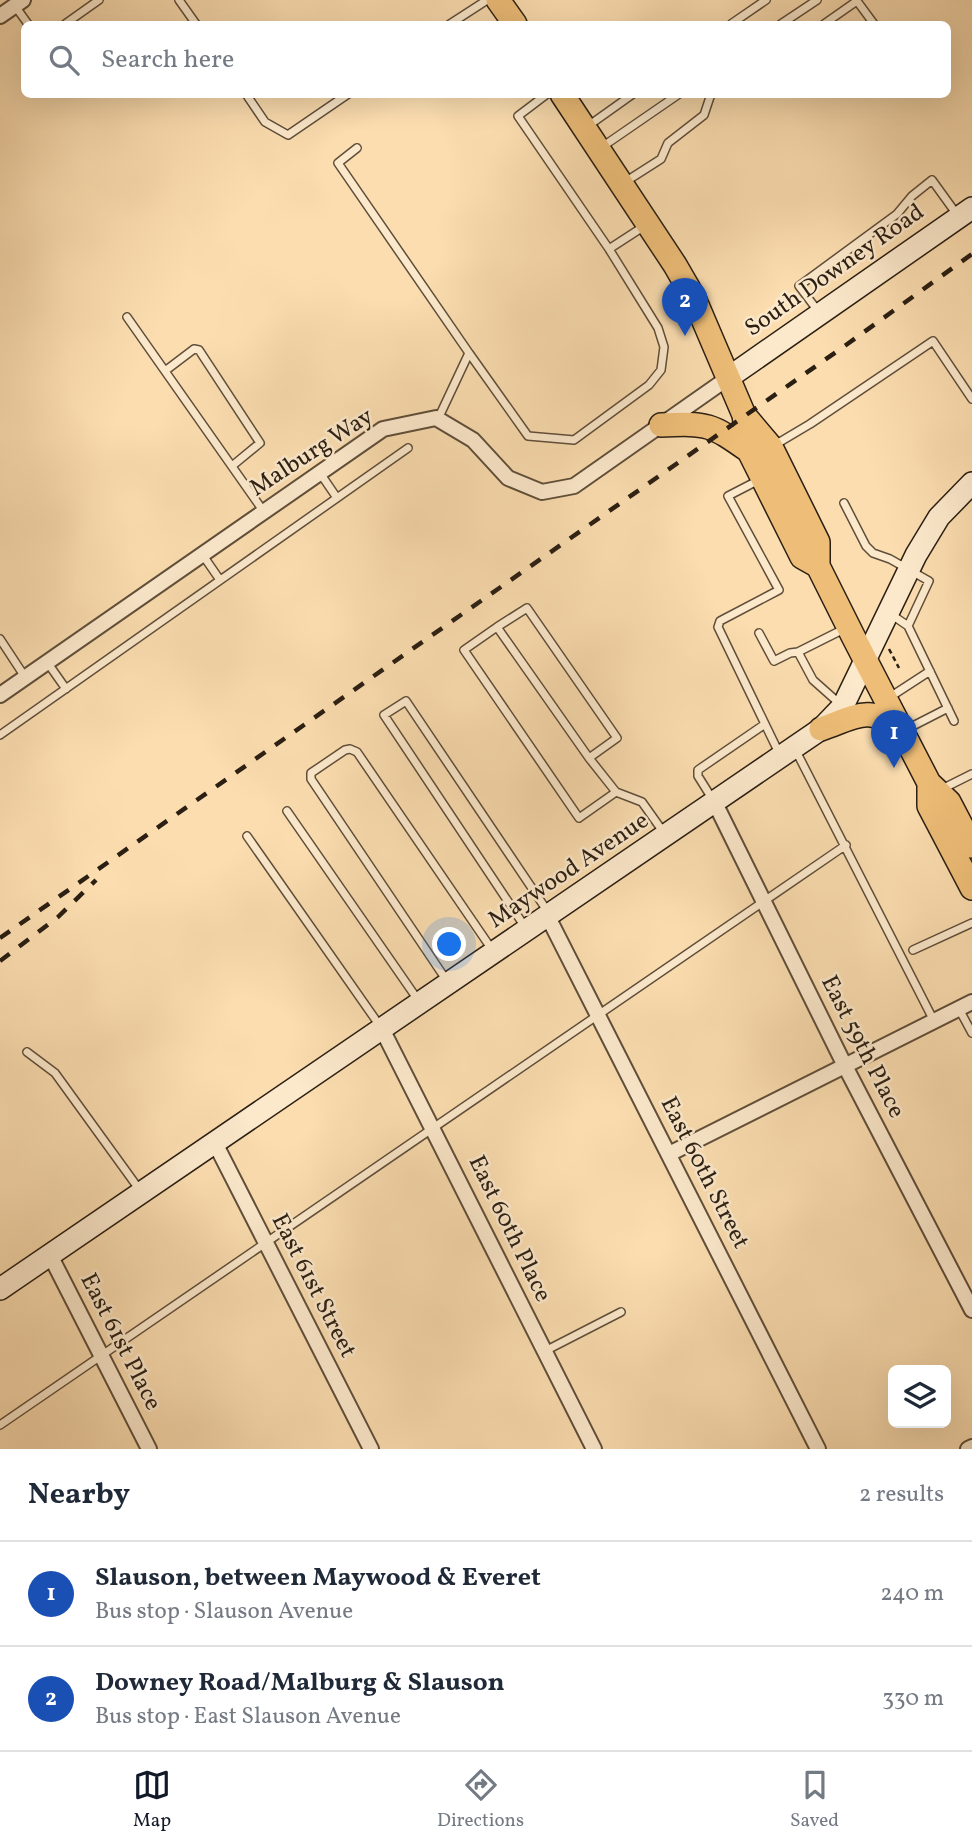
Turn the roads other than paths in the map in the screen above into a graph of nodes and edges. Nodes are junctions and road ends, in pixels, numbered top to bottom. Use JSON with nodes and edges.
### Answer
{"nodes":[{"id":1,"x":99,"y":0,"type":"edge"},
{"id":2,"x":179,"y":0,"type":"edge"},
{"id":3,"x":487,"y":0,"type":"edge"},
{"id":4,"x":498,"y":0,"type":"edge"},
{"id":5,"x":765,"y":0,"type":"edge"},
{"id":6,"x":817,"y":0,"type":"edge"},
{"id":7,"x":19,"y":3,"type":"edge"},
{"id":8,"x":0,"y":16,"type":"edge"},
{"id":9,"x":27,"y":21,"type":"edge"},
{"id":10,"x":69,"y":21,"type":"edge"},
{"id":11,"x":194,"y":21,"type":"edge"},
{"id":12,"x":455,"y":21,"type":"edge"},
{"id":13,"x":513,"y":21,"type":"edge"},
{"id":14,"x":735,"y":21,"type":"edge"},
{"id":15,"x":786,"y":21,"type":"edge"},
{"id":16,"x":828,"y":21,"type":"edge"},
{"id":17,"x":872,"y":21,"type":"edge"},
{"id":18,"x":249,"y":98,"type":"edge"},
{"id":19,"x":342,"y":98,"type":"edge"},
{"id":20,"x":542,"y":98,"type":"edge"},
{"id":21,"x":565,"y":98,"type":"edge"},
{"id":22,"x":627,"y":98,"type":"edge"},
{"id":23,"x":674,"y":98,"type":"edge"},
{"id":24,"x":710,"y":98,"type":"edge"},
{"id":25,"x":584,"y":129,"type":"junction"},
{"id":26,"x":357,"y":148,"type":"dead end"},
{"id":27,"x":599,"y":150,"type":"junction"},
{"id":28,"x":622,"y":184,"type":"junction"},
{"id":29,"x":965,"y":213,"type":"edge"},
{"id":30,"x":648,"y":223,"type":"junction"},
{"id":31,"x":608,"y":249,"type":"junction"},
{"id":32,"x":820,"y":314,"type":"junction"},
{"id":33,"x":127,"y":317,"type":"dead end"},
{"id":34,"x":469,"y":353,"type":"junction"},
{"id":35,"x":165,"y":370,"type":"junction"},
{"id":36,"x":726,"y":373,"type":"junction"},
{"id":37,"x":972,"y":399,"type":"edge"},
{"id":38,"x":438,"y":419,"type":"junction"},
{"id":39,"x":661,"y":425,"type":"junction"},
{"id":40,"x":408,"y":448,"type":"dead end"},
{"id":41,"x":760,"y":449,"type":"junction"},
{"id":42,"x":232,"y":466,"type":"junction"},
{"id":43,"x":320,"y":473,"type":"junction"},
{"id":44,"x":763,"y":478,"type":"junction"},
{"id":45,"x":972,"y":483,"type":"edge"},
{"id":46,"x":337,"y":498,"type":"junction"},
{"id":47,"x":844,"y":503,"type":"dead end"},
{"id":48,"x":264,"y":512,"type":"junction"},
{"id":49,"x":202,"y":554,"type":"junction"},
{"id":50,"x":818,"y":566,"type":"junction"},
{"id":51,"x":909,"y":570,"type":"junction"},
{"id":52,"x":220,"y":580,"type":"junction"},
{"id":53,"x":888,"y":613,"type":"junction"},
{"id":54,"x":849,"y":626,"type":"junction"},
{"id":55,"x":908,"y":626,"type":"junction"},
{"id":56,"x":497,"y":627,"type":"junction"},
{"id":57,"x":759,"y":633,"type":"dead end"},
{"id":58,"x":0,"y":639,"type":"edge"},
{"id":59,"x":798,"y":652,"type":"junction"},
{"id":60,"x":865,"y":659,"type":"junction"},
{"id":61,"x":47,"y":662,"type":"junction"},
{"id":62,"x":930,"y":671,"type":"junction"},
{"id":63,"x":25,"y":678,"type":"junction"},
{"id":64,"x":66,"y":689,"type":"junction"},
{"id":65,"x":0,"y":695,"type":"edge"},
{"id":66,"x":886,"y":700,"type":"junction"},
{"id":67,"x":843,"y":706,"type":"junction"},
{"id":68,"x":948,"y":708,"type":"junction"},
{"id":69,"x":954,"y":721,"type":"dead end"},
{"id":70,"x":765,"y":724,"type":"junction"},
{"id":71,"x":821,"y":729,"type":"junction"},
{"id":72,"x":902,"y":730,"type":"junction"},
{"id":73,"x":0,"y":735,"type":"edge"},
{"id":74,"x":788,"y":752,"type":"junction"},
{"id":75,"x":589,"y":758,"type":"junction"},
{"id":76,"x":972,"y":774,"type":"edge"},
{"id":77,"x":934,"y":787,"type":"junction"},
{"id":78,"x":616,"y":792,"type":"junction"},
{"id":79,"x":716,"y":803,"type":"junction"},
{"id":80,"x":287,"y":811,"type":"dead end"},
{"id":81,"x":247,"y":836,"type":"dead end"},
{"id":82,"x":666,"y":836,"type":"junction"},
{"id":83,"x":846,"y":845,"type":"junction"},
{"id":84,"x":972,"y":846,"type":"edge"},
{"id":85,"x":972,"y":888,"type":"edge"},
{"id":86,"x":764,"y":901,"type":"junction"},
{"id":87,"x":549,"y":916,"type":"junction"},
{"id":88,"x":972,"y":923,"type":"edge"},
{"id":89,"x":528,"y":931,"type":"junction"},
{"id":90,"x":913,"y":950,"type":"dead end"},
{"id":91,"x":495,"y":953,"type":"junction"},
{"id":92,"x":449,"y":984,"type":"junction"},
{"id":93,"x":420,"y":1004,"type":"junction"},
{"id":94,"x":965,"y":1005,"type":"edge"},
{"id":95,"x":598,"y":1016,"type":"junction"},
{"id":96,"x":934,"y":1021,"type":"junction"},
{"id":97,"x":382,"y":1030,"type":"junction"},
{"id":98,"x":972,"y":1033,"type":"edge"},
{"id":99,"x":27,"y":1052,"type":"dead end"},
{"id":100,"x":845,"y":1066,"type":"junction"},
{"id":101,"x":433,"y":1128,"type":"junction"},
{"id":102,"x":215,"y":1143,"type":"junction"},
{"id":103,"x":669,"y":1154,"type":"junction"},
{"id":104,"x":142,"y":1193,"type":"junction"},
{"id":105,"x":266,"y":1242,"type":"junction"},
{"id":106,"x":50,"y":1255,"type":"junction"},
{"id":107,"x":0,"y":1289,"type":"edge"},
{"id":108,"x":972,"y":1310,"type":"edge"},
{"id":109,"x":621,"y":1312,"type":"dead end"},
{"id":110,"x":544,"y":1351,"type":"junction"},
{"id":111,"x":102,"y":1356,"type":"junction"},
{"id":112,"x":0,"y":1425,"type":"edge"},
{"id":113,"x":149,"y":1449,"type":"edge"},
{"id":114,"x":371,"y":1449,"type":"edge"},
{"id":115,"x":594,"y":1449,"type":"edge"},
{"id":116,"x":818,"y":1449,"type":"edge"}],
"edges":[{"from":1,"to":10,"type":"lane"},
{"from":2,"to":11,"type":"lane"},
{"from":3,"to":12,"type":"lane"},
{"from":4,"to":13,"type":"main road"},
{"from":5,"to":14,"type":"lane"},
{"from":6,"to":15,"type":"lane"},
{"from":7,"to":8,"type":"street"},
{"from":7,"to":9,"type":"lane"},
{"from":16,"to":17,"type":"lane"},
{"from":18,"to":19,"type":"lane"},
{"from":20,"to":31,"type":"lane"},
{"from":21,"to":25,"type":"main road"},
{"from":22,"to":25,"type":"lane"},
{"from":23,"to":27,"type":"lane"},
{"from":24,"to":28,"type":"lane"},
{"from":25,"to":27,"type":"main road"},
{"from":26,"to":34,"type":"lane"},
{"from":27,"to":28,"type":"main road"},
{"from":28,"to":30,"type":"main road"},
{"from":29,"to":32,"type":"street","name":"South Downey Road"},
{"from":29,"to":32,"type":"lane"},
{"from":30,"to":31,"type":"lane"},
{"from":30,"to":36,"type":"main road"},
{"from":31,"to":34,"type":"lane"},
{"from":32,"to":36,"type":"street","name":"South Downey Road"},
{"from":33,"to":35,"type":"lane"},
{"from":34,"to":38,"type":"lane"},
{"from":35,"to":42,"type":"lane"},
{"from":35,"to":42,"type":"lane"},
{"from":36,"to":39,"type":"street"},
{"from":36,"to":41,"type":"main road"},
{"from":37,"to":41,"type":"lane"},
{"from":38,"to":39,"type":"street"},
{"from":38,"to":43,"type":"street","name":"Malburg Way"},
{"from":39,"to":41,"type":"main road"},
{"from":40,"to":46,"type":"lane"},
{"from":41,"to":44,"type":"main road"},
{"from":41,"to":50,"type":"main road"},
{"from":42,"to":48,"type":"lane"},
{"from":43,"to":46,"type":"lane"},
{"from":43,"to":48,"type":"street","name":"Malburg Way"},
{"from":44,"to":50,"type":"main road"},
{"from":44,"to":70,"type":"lane"},
{"from":45,"to":51,"type":"street","name":"Maywood Avenue"},
{"from":46,"to":52,"type":"lane"},
{"from":47,"to":51,"type":"lane"},
{"from":48,"to":49,"type":"street","name":"Malburg Way"},
{"from":49,"to":52,"type":"lane"},
{"from":49,"to":61,"type":"street","name":"Malburg Way"},
{"from":50,"to":54,"type":"main road"},
{"from":51,"to":53,"type":"street","name":"Maywood Avenue"},
{"from":51,"to":55,"type":"lane"},
{"from":52,"to":64,"type":"lane"},
{"from":53,"to":55,"type":"lane"},
{"from":53,"to":60,"type":"street","name":"Maywood Avenue"},
{"from":54,"to":59,"type":"lane"},
{"from":54,"to":60,"type":"main road"},
{"from":55,"to":62,"type":"lane"},
{"from":56,"to":75,"type":"lane"},
{"from":56,"to":75,"type":"lane"},
{"from":56,"to":78,"type":"lane"},
{"from":57,"to":59,"type":"lane"},
{"from":58,"to":63,"type":"lane"},
{"from":59,"to":67,"type":"lane"},
{"from":60,"to":66,"type":"main road"},
{"from":60,"to":67,"type":"street","name":"Maywood Avenue"},
{"from":61,"to":63,"type":"street","name":"Malburg Way"},
{"from":61,"to":64,"type":"lane"},
{"from":62,"to":66,"type":"lane"},
{"from":62,"to":68,"type":"lane"},
{"from":63,"to":65,"type":"street","name":"Malburg Way"},
{"from":64,"to":73,"type":"lane"},
{"from":66,"to":72,"type":"main road"},
{"from":67,"to":71,"type":"street","name":"Maywood Avenue"},
{"from":68,"to":69,"type":"lane"},
{"from":68,"to":72,"type":"lane"},
{"from":70,"to":74,"type":"lane"},
{"from":70,"to":79,"type":"lane"},
{"from":71,"to":72,"type":"main road"},
{"from":71,"to":74,"type":"street","name":"Maywood Avenue"},
{"from":72,"to":77,"type":"main road"},
{"from":74,"to":79,"type":"street","name":"Maywood Avenue"},
{"from":74,"to":83,"type":"lane"},
{"from":75,"to":78,"type":"lane"},
{"from":76,"to":77,"type":"lane"},
{"from":77,"to":84,"type":"main road"},
{"from":77,"to":85,"type":"main road"},
{"from":78,"to":82,"type":"lane"},
{"from":79,"to":82,"type":"street","name":"Maywood Avenue"},
{"from":79,"to":86,"type":"street","name":"East 59th Place"},
{"from":80,"to":93,"type":"lane"},
{"from":81,"to":97,"type":"lane"},
{"from":82,"to":87,"type":"street","name":"Maywood Avenue"},
{"from":83,"to":86,"type":"lane"},
{"from":83,"to":96,"type":"lane"},
{"from":86,"to":95,"type":"lane"},
{"from":86,"to":100,"type":"street","name":"East 59th Place"},
{"from":87,"to":89,"type":"street","name":"Maywood Avenue"},
{"from":87,"to":89,"type":"lane"},
{"from":87,"to":95,"type":"street","name":"East 60th Street"},
{"from":88,"to":90,"type":"lane"},
{"from":89,"to":91,"type":"street","name":"Maywood Avenue"},
{"from":91,"to":92,"type":"street","name":"Maywood Avenue"},
{"from":91,"to":92,"type":"lane"},
{"from":92,"to":93,"type":"street","name":"Maywood Avenue"},
{"from":93,"to":97,"type":"street","name":"Maywood Avenue"},
{"from":94,"to":96,"type":"street"},
{"from":94,"to":98,"type":"lane"},
{"from":95,"to":101,"type":"lane"},
{"from":95,"to":103,"type":"street","name":"East 60th Street"},
{"from":96,"to":100,"type":"street"},
{"from":97,"to":101,"type":"street","name":"East 60th Place"},
{"from":97,"to":102,"type":"street","name":"Maywood Avenue"},
{"from":99,"to":104,"type":"lane"},
{"from":100,"to":103,"type":"street"},
{"from":100,"to":108,"type":"street","name":"East 59th Place"},
{"from":101,"to":105,"type":"lane"},
{"from":101,"to":110,"type":"street","name":"East 60th Place"},
{"from":102,"to":104,"type":"street","name":"Maywood Avenue"},
{"from":102,"to":105,"type":"street","name":"East 61st Street"},
{"from":103,"to":116,"type":"street","name":"East 60th Street"},
{"from":104,"to":106,"type":"street","name":"Maywood Avenue"},
{"from":105,"to":111,"type":"lane"},
{"from":105,"to":114,"type":"street","name":"East 61st Street"},
{"from":106,"to":107,"type":"street","name":"Maywood Avenue"},
{"from":106,"to":111,"type":"street","name":"East 61st Place"},
{"from":109,"to":110,"type":"lane"},
{"from":110,"to":115,"type":"street","name":"East 60th Place"},
{"from":111,"to":112,"type":"lane"},
{"from":111,"to":113,"type":"street","name":"East 61st Place"}]}
